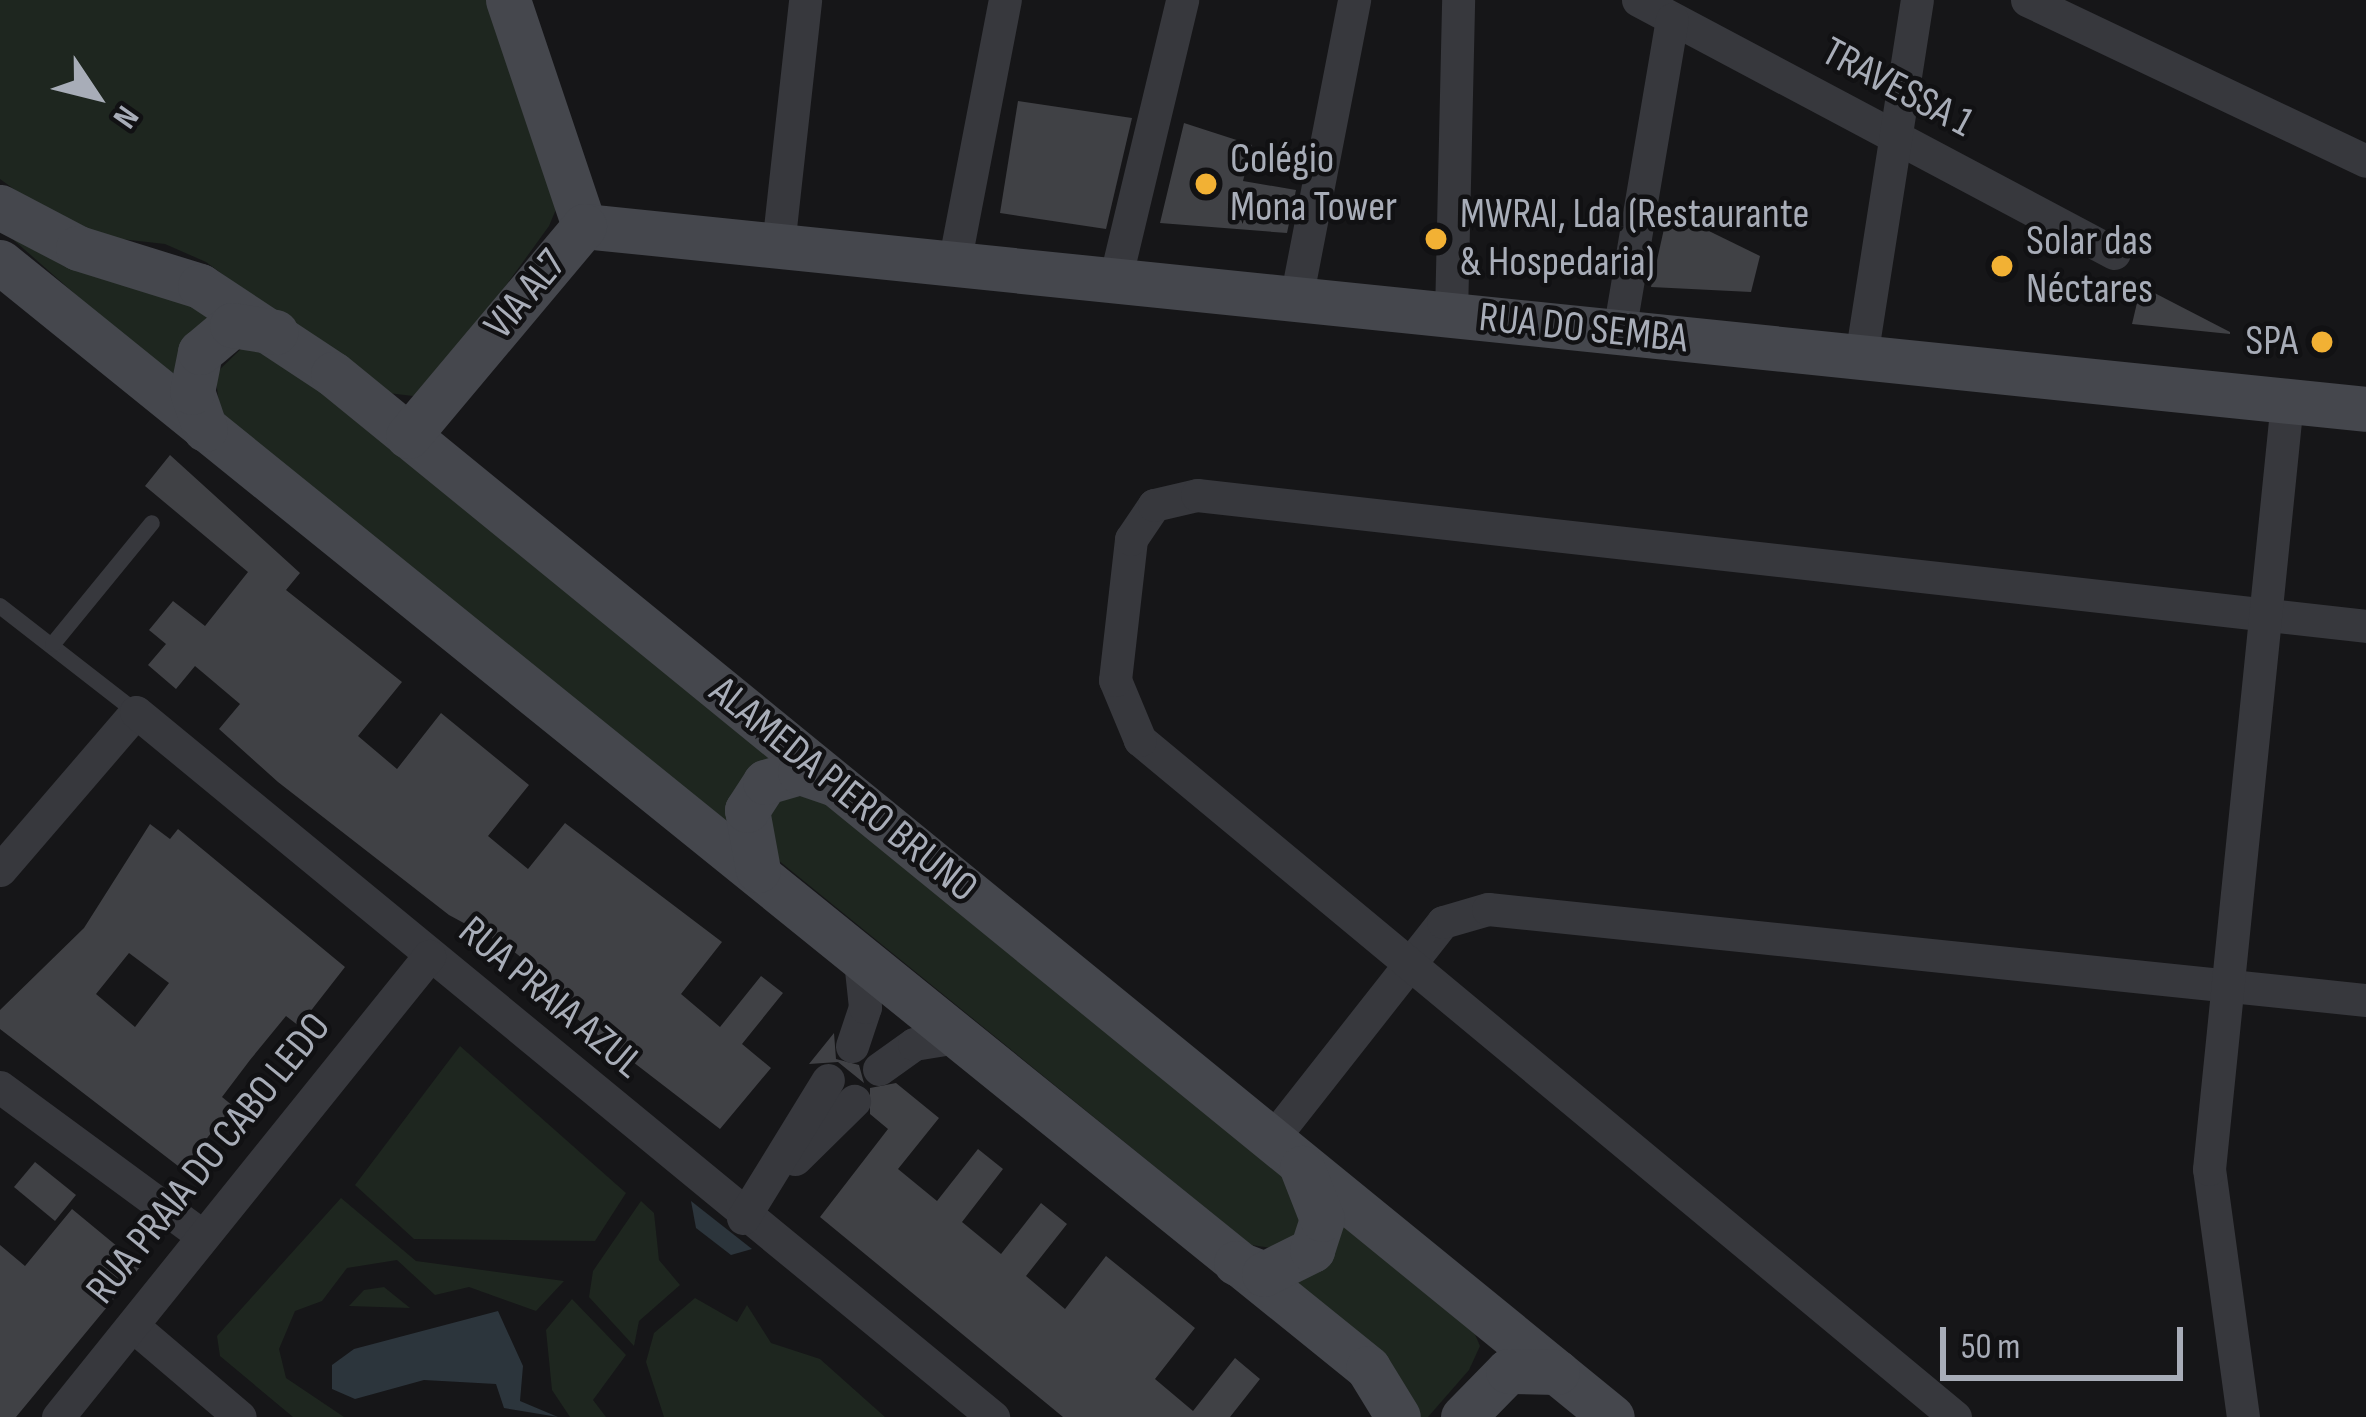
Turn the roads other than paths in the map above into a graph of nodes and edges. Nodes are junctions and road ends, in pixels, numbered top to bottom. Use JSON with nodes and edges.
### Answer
{"nodes":[{"id":1,"x":806,"y":0,"type":"edge"},
{"id":2,"x":1005,"y":0,"type":"edge"},
{"id":3,"x":1182,"y":0,"type":"edge"},
{"id":4,"x":1354,"y":0,"type":"edge"},
{"id":5,"x":1458,"y":0,"type":"edge"},
{"id":6,"x":1639,"y":0,"type":"edge"},
{"id":7,"x":1917,"y":0,"type":"edge"},
{"id":8,"x":2027,"y":0,"type":"edge"},
{"id":9,"x":503,"y":10,"type":"edge"},
{"id":10,"x":1672,"y":19,"type":"junction"},
{"id":11,"x":1894,"y":136,"type":"junction"},
{"id":12,"x":2366,"y":161,"type":"edge"},
{"id":13,"x":0,"y":207,"type":"edge"},
{"id":14,"x":584,"y":226,"type":"junction"},
{"id":15,"x":778,"y":246,"type":"junction"},
{"id":16,"x":2114,"y":254,"type":"dead end"},
{"id":17,"x":0,"y":262,"type":"edge"},
{"id":18,"x":954,"y":264,"type":"junction"},
{"id":19,"x":1115,"y":280,"type":"junction"},
{"id":20,"x":1296,"y":299,"type":"junction"},
{"id":21,"x":1451,"y":315,"type":"junction"},
{"id":22,"x":1618,"y":332,"type":"junction"},
{"id":23,"x":278,"y":333,"type":"junction"},
{"id":24,"x":1861,"y":357,"type":"junction"},
{"id":25,"x":2287,"y":401,"type":"junction"},
{"id":26,"x":2366,"y":409,"type":"edge"},
{"id":27,"x":206,"y":429,"type":"junction"},
{"id":28,"x":408,"y":436,"type":"junction"},
{"id":29,"x":152,"y":523,"type":"dead end"},
{"id":30,"x":0,"y":606,"type":"edge"},
{"id":31,"x":2266,"y":614,"type":"junction"},
{"id":32,"x":2366,"y":626,"type":"edge"},
{"id":33,"x":53,"y":644,"type":"junction"},
{"id":34,"x":136,"y":712,"type":"junction"},
{"id":35,"x":832,"y":783,"type":"junction"},
{"id":36,"x":0,"y":870,"type":"edge"},
{"id":37,"x":758,"y":870,"type":"junction"},
{"id":38,"x":860,"y":951,"type":"junction"},
{"id":39,"x":429,"y":956,"type":"junction"},
{"id":40,"x":1408,"y":963,"type":"junction"},
{"id":41,"x":2224,"y":989,"type":"junction"},
{"id":42,"x":2366,"y":1000,"type":"edge"},
{"id":43,"x":963,"y":1036,"type":"junction"},
{"id":44,"x":852,"y":1046,"type":"dead end"},
{"id":45,"x":879,"y":1069,"type":"dead end"},
{"id":46,"x":0,"y":1087,"type":"edge"},
{"id":47,"x":841,"y":1090,"type":"dead end"},
{"id":48,"x":1284,"y":1150,"type":"junction"},
{"id":49,"x":743,"y":1218,"type":"junction"},
{"id":50,"x":203,"y":1236,"type":"junction"},
{"id":51,"x":1233,"y":1262,"type":"junction"},
{"id":52,"x":134,"y":1326,"type":"junction"},
{"id":53,"x":1557,"y":1372,"type":"junction"},
{"id":54,"x":58,"y":1417,"type":"edge"},
{"id":55,"x":240,"y":1417,"type":"edge"},
{"id":56,"x":993,"y":1417,"type":"edge"},
{"id":57,"x":1398,"y":1417,"type":"edge"},
{"id":58,"x":1463,"y":1417,"type":"edge"},
{"id":59,"x":1612,"y":1417,"type":"edge"},
{"id":60,"x":1955,"y":1417,"type":"edge"},
{"id":61,"x":2243,"y":1417,"type":"edge"}],
"edges":[{"from":1,"to":15,"type":"street"},
{"from":2,"to":18,"type":"street"},
{"from":3,"to":19,"type":"street"},
{"from":4,"to":20,"type":"street"},
{"from":5,"to":21,"type":"street"},
{"from":6,"to":10,"type":"street","name":"TRAVESSA 1"},
{"from":7,"to":11,"type":"street"},
{"from":8,"to":12,"type":"street"},
{"from":9,"to":14,"type":"street","name":"VIA AL7"},
{"from":10,"to":11,"type":"street","name":"TRAVESSA 1"},
{"from":10,"to":22,"type":"street"},
{"from":11,"to":16,"type":"street","name":"TRAVESSA 1"},
{"from":11,"to":24,"type":"street"},
{"from":13,"to":23,"type":"street","name":"ALAMEDA PIERO BRUNO"},
{"from":14,"to":15,"type":"street","name":"RUA DO SEMBA"},
{"from":14,"to":28,"type":"street","name":"VIA AL7"},
{"from":15,"to":18,"type":"street","name":"RUA DO SEMBA"},
{"from":17,"to":27,"type":"street"},
{"from":18,"to":19,"type":"street","name":"RUA DO SEMBA"},
{"from":19,"to":20,"type":"street","name":"RUA DO SEMBA"},
{"from":20,"to":21,"type":"street","name":"RUA DO SEMBA"},
{"from":21,"to":22,"type":"street","name":"RUA DO SEMBA"},
{"from":22,"to":24,"type":"street","name":"RUA DO SEMBA"},
{"from":23,"to":27,"type":"street"},
{"from":23,"to":28,"type":"street","name":"ALAMEDA PIERO BRUNO"},
{"from":24,"to":25,"type":"street","name":"RUA DO SEMBA"},
{"from":25,"to":26,"type":"street","name":"RUA DO SEMBA"},
{"from":25,"to":31,"type":"street"},
{"from":27,"to":37,"type":"street"},
{"from":28,"to":35,"type":"street","name":"ALAMEDA PIERO BRUNO"},
{"from":29,"to":33,"type":"lane"},
{"from":30,"to":33,"type":"lane","name":"RUA PRAIA AZUL"},
{"from":31,"to":32,"type":"street"},
{"from":31,"to":40,"type":"street"},
{"from":31,"to":41,"type":"street"},
{"from":33,"to":34,"type":"lane","name":"RUA PRAIA AZUL"},
{"from":34,"to":36,"type":"street"},
{"from":34,"to":39,"type":"street","name":"RUA PRAIA AZUL"},
{"from":35,"to":37,"type":"street"},
{"from":35,"to":48,"type":"street","name":"ALAMEDA PIERO BRUNO"},
{"from":37,"to":38,"type":"street"},
{"from":38,"to":43,"type":"street"},
{"from":38,"to":44,"type":"street"},
{"from":39,"to":49,"type":"street","name":"RUA PRAIA AZUL"},
{"from":39,"to":50,"type":"street","name":"RUA PRAIA DO CABO LEDO"},
{"from":40,"to":41,"type":"street"},
{"from":40,"to":48,"type":"street"},
{"from":40,"to":60,"type":"street"},
{"from":41,"to":42,"type":"street"},
{"from":41,"to":61,"type":"street"},
{"from":43,"to":45,"type":"street"},
{"from":43,"to":51,"type":"street"},
{"from":46,"to":50,"type":"street"},
{"from":47,"to":49,"type":"street"},
{"from":48,"to":51,"type":"street"},
{"from":48,"to":53,"type":"street","name":"ALAMEDA PIERO BRUNO"},
{"from":49,"to":56,"type":"street","name":"RUA PRAIA AZUL"},
{"from":50,"to":52,"type":"street","name":"RUA PRAIA DO CABO LEDO"},
{"from":51,"to":57,"type":"street"},
{"from":52,"to":54,"type":"street","name":"RUA PRAIA DO CABO LEDO"},
{"from":52,"to":55,"type":"street"},
{"from":53,"to":58,"type":"street"},
{"from":53,"to":59,"type":"street","name":"ALAMEDA PIERO BRUNO"}]}
